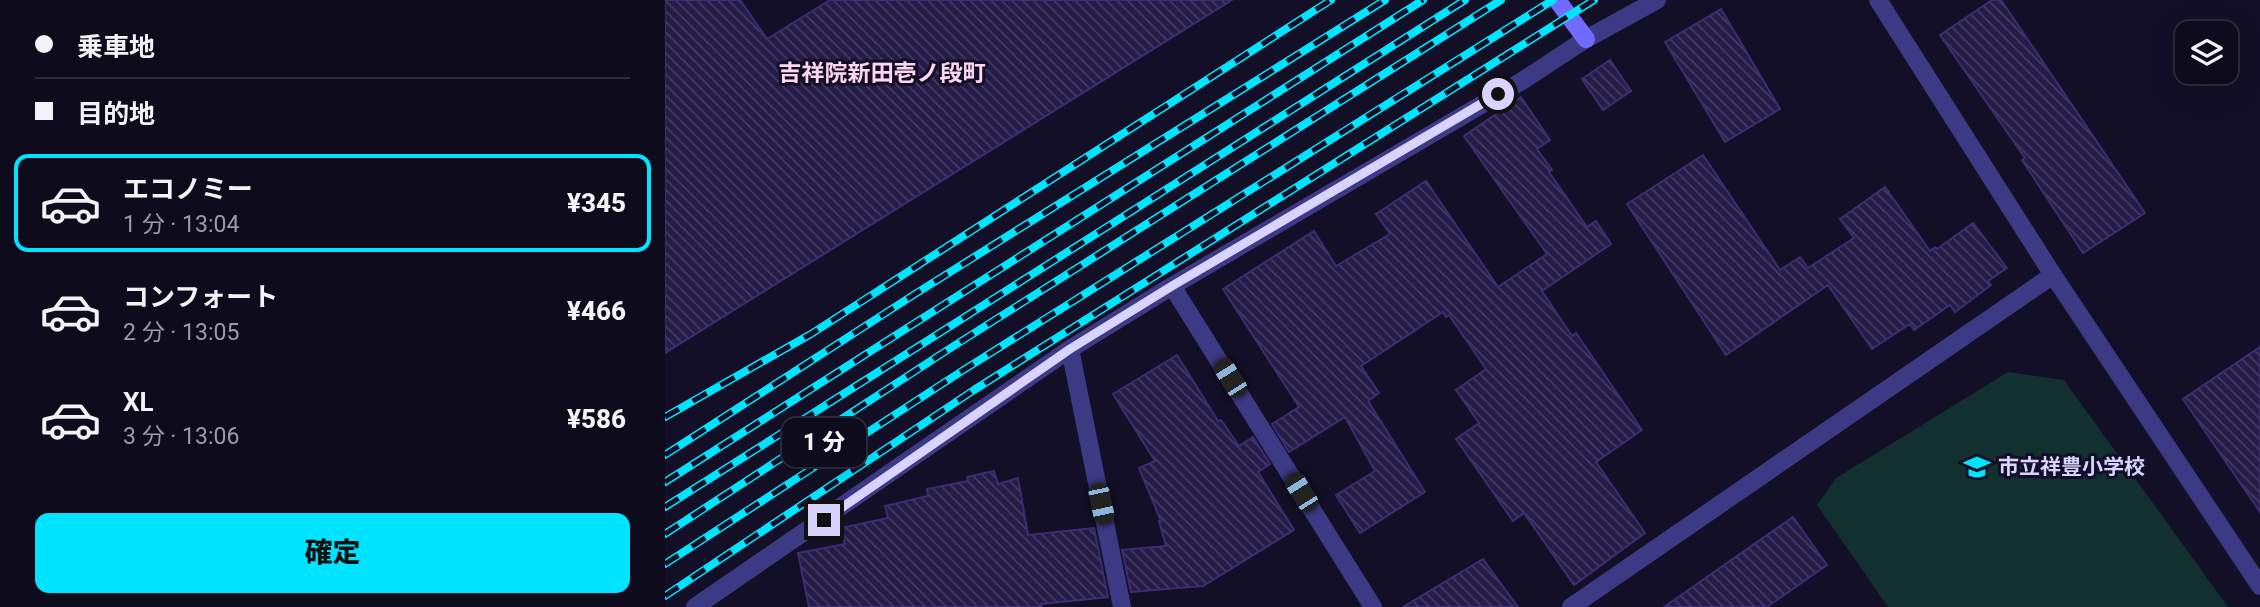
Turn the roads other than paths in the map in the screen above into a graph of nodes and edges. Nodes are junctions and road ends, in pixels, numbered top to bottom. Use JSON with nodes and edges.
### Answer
{"nodes":[{"id":1,"x":1557,"y":0,"type":"edge"},
{"id":2,"x":1657,"y":0,"type":"edge"},
{"id":3,"x":1878,"y":0,"type":"edge"},
{"id":4,"x":1586,"y":39,"type":"junction"},
{"id":5,"x":2053,"y":275,"type":"junction"},
{"id":6,"x":1172,"y":286,"type":"junction"},
{"id":7,"x":1070,"y":349,"type":"junction"},
{"id":8,"x":2260,"y":586,"type":"edge"},
{"id":9,"x":695,"y":607,"type":"edge"},
{"id":10,"x":1122,"y":607,"type":"edge"},
{"id":11,"x":1373,"y":607,"type":"edge"},
{"id":12,"x":1571,"y":607,"type":"edge"}],
"edges":[{"from":1,"to":4,"type":"street"},
{"from":2,"to":4,"type":"street"},
{"from":3,"to":5,"type":"street"},
{"from":4,"to":6,"type":"street"},
{"from":5,"to":8,"type":"street"},
{"from":5,"to":12,"type":"street"},
{"from":6,"to":7,"type":"street"},
{"from":6,"to":11,"type":"street"},
{"from":7,"to":9,"type":"street"},
{"from":7,"to":10,"type":"street"}]}
